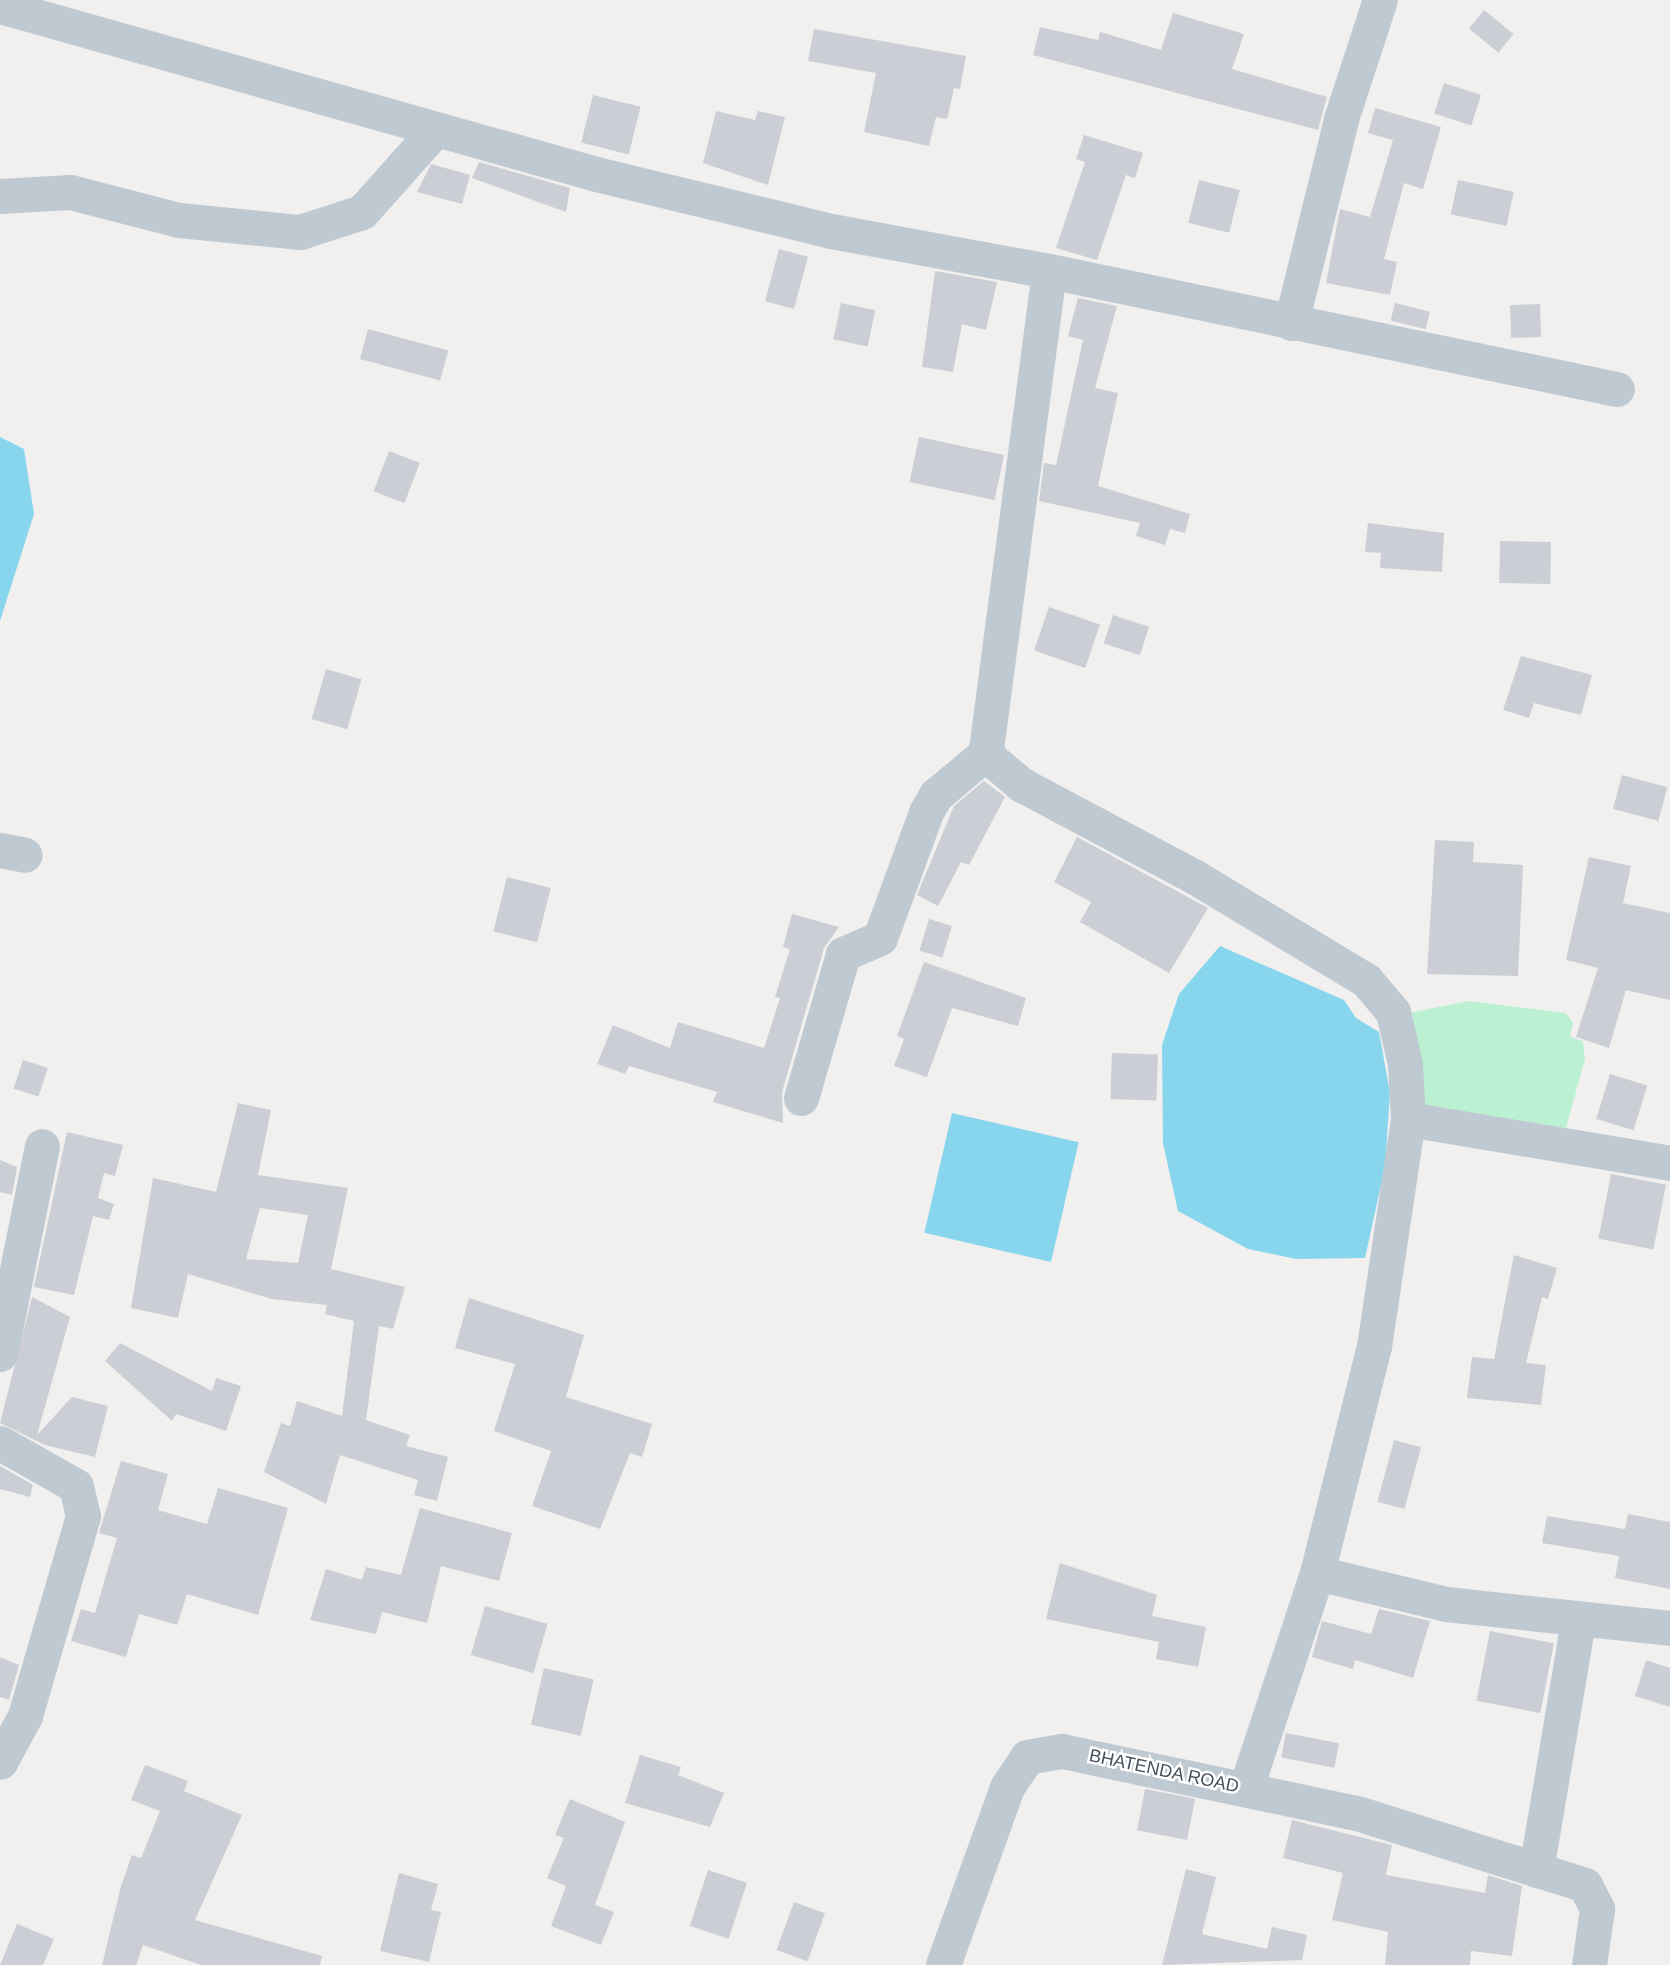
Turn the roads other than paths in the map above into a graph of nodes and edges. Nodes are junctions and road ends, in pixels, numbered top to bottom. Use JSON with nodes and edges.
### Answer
{"nodes":[{"id":1,"x":1380,"y":0,"type":"edge"},
{"id":2,"x":0,"y":6,"type":"edge"},
{"id":3,"x":436,"y":129,"type":"junction"},
{"id":4,"x":0,"y":196,"type":"edge"},
{"id":5,"x":1049,"y":271,"type":"junction"},
{"id":6,"x":1291,"y":323,"type":"junction"},
{"id":7,"x":1617,"y":389,"type":"dead end"},
{"id":8,"x":985,"y":754,"type":"junction"},
{"id":9,"x":802,"y":1098,"type":"dead end"},
{"id":10,"x":1408,"y":1119,"type":"junction"},
{"id":11,"x":42,"y":1146,"type":"dead end"},
{"id":12,"x":1670,"y":1163,"type":"edge"},
{"id":13,"x":10,"y":1246,"type":"edge"},
{"id":14,"x":0,"y":1354,"type":"edge"},
{"id":15,"x":0,"y":1443,"type":"edge"},
{"id":16,"x":1317,"y":1573,"type":"junction"},
{"id":17,"x":1578,"y":1621,"type":"junction"},
{"id":18,"x":1670,"y":1628,"type":"edge"},
{"id":19,"x":12,"y":1712,"type":"edge"},
{"id":20,"x":0,"y":1762,"type":"edge"},
{"id":21,"x":1246,"y":1788,"type":"junction"},
{"id":22,"x":1536,"y":1870,"type":"junction"},
{"id":23,"x":943,"y":1965,"type":"edge"},
{"id":24,"x":1589,"y":1965,"type":"edge"}],
"edges":[{"from":1,"to":6,"type":"street"},
{"from":2,"to":3,"type":"street"},
{"from":3,"to":4,"type":"street"},
{"from":3,"to":5,"type":"street"},
{"from":5,"to":6,"type":"street"},
{"from":5,"to":8,"type":"street"},
{"from":6,"to":7,"type":"street"},
{"from":8,"to":9,"type":"street"},
{"from":8,"to":10,"type":"street"},
{"from":10,"to":12,"type":"street"},
{"from":10,"to":16,"type":"street"},
{"from":11,"to":13,"type":"street"},
{"from":13,"to":14,"type":"street"},
{"from":15,"to":19,"type":"street"},
{"from":16,"to":17,"type":"street"},
{"from":16,"to":21,"type":"street"},
{"from":17,"to":18,"type":"street"},
{"from":17,"to":22,"type":"street"},
{"from":19,"to":20,"type":"street"},
{"from":21,"to":22,"type":"street","name":"BHATENDA ROAD"},
{"from":21,"to":23,"type":"street","name":"BHATENDA ROAD"},
{"from":22,"to":24,"type":"street","name":"BHATENDA ROAD"}]}
